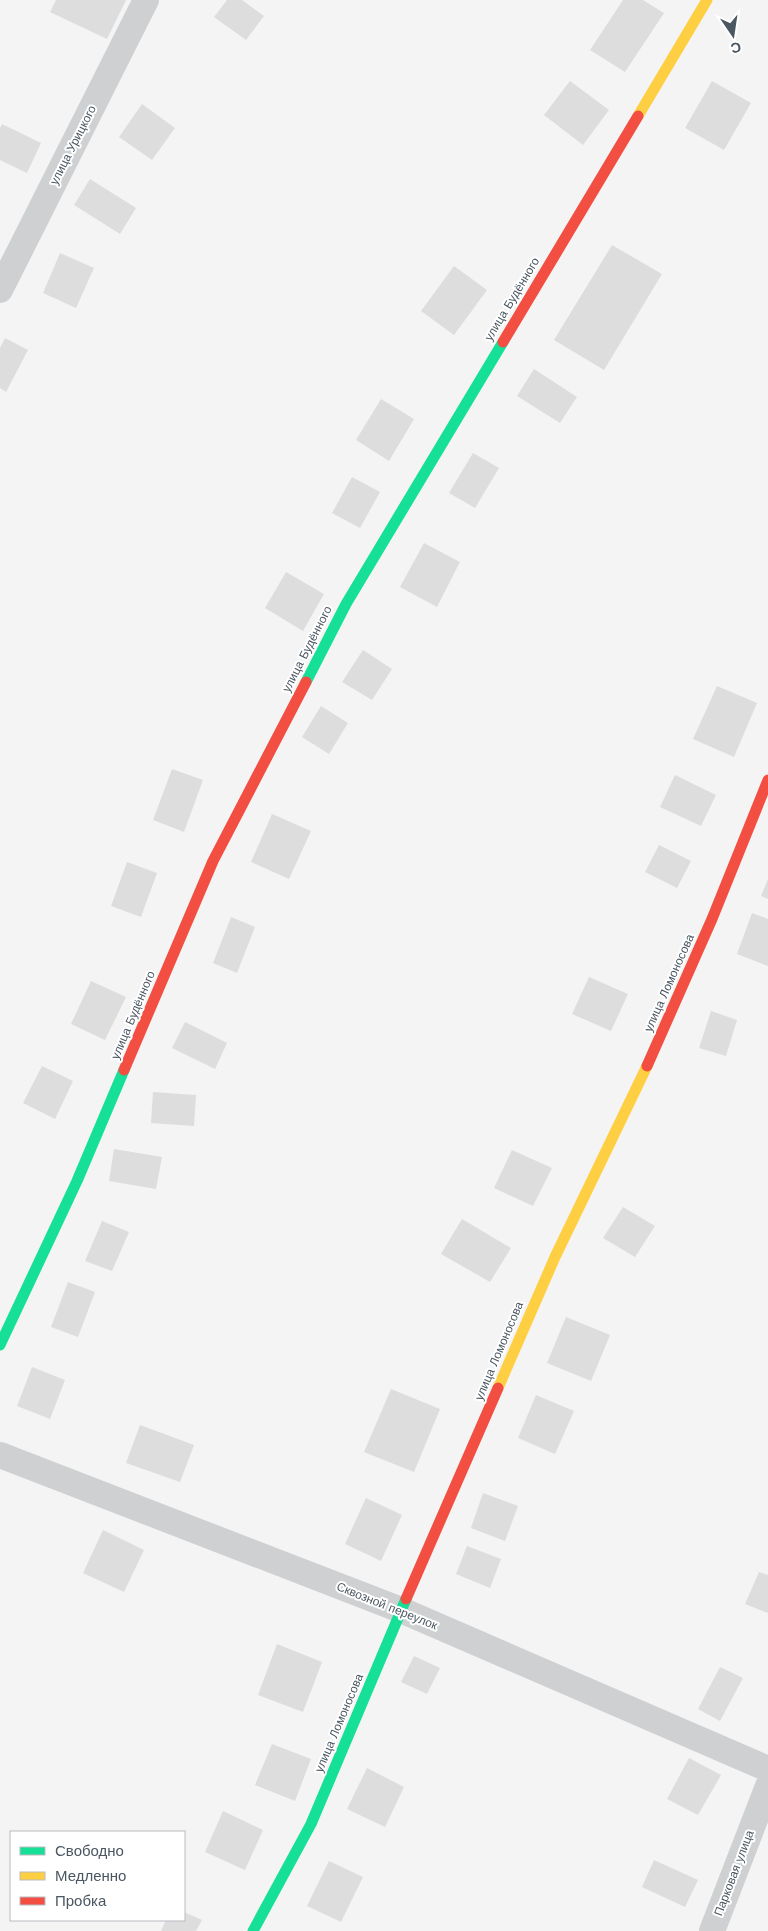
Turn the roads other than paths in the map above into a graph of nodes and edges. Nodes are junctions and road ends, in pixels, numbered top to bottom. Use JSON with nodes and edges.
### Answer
{"nodes":[{"id":1,"x":146,"y":0,"type":"edge"},
{"id":2,"x":707,"y":0,"type":"edge"},
{"id":3,"x":0,"y":290,"type":"edge"},
{"id":4,"x":768,"y":780,"type":"edge"},
{"id":5,"x":0,"y":1345,"type":"edge"},
{"id":6,"x":0,"y":1455,"type":"edge"},
{"id":7,"x":401,"y":1610,"type":"junction"},
{"id":8,"x":768,"y":1770,"type":"edge"},
{"id":9,"x":768,"y":1786,"type":"edge"},
{"id":10,"x":253,"y":1931,"type":"edge"},
{"id":11,"x":712,"y":1931,"type":"edge"}],
"edges":[{"from":1,"to":3,"type":"street","name":"улица Урицкого"},
{"from":2,"to":5,"type":"street","name":"улица Будённого"},
{"from":4,"to":7,"type":"street","name":"улица Ломоносова"},
{"from":6,"to":7,"type":"street","name":"Сквозной переулок"},
{"from":7,"to":8,"type":"street","name":"Сквозной переулок"},
{"from":7,"to":10,"type":"street","name":"улица Ломоносова"},
{"from":9,"to":11,"type":"street","name":"Парковая улица"}]}
